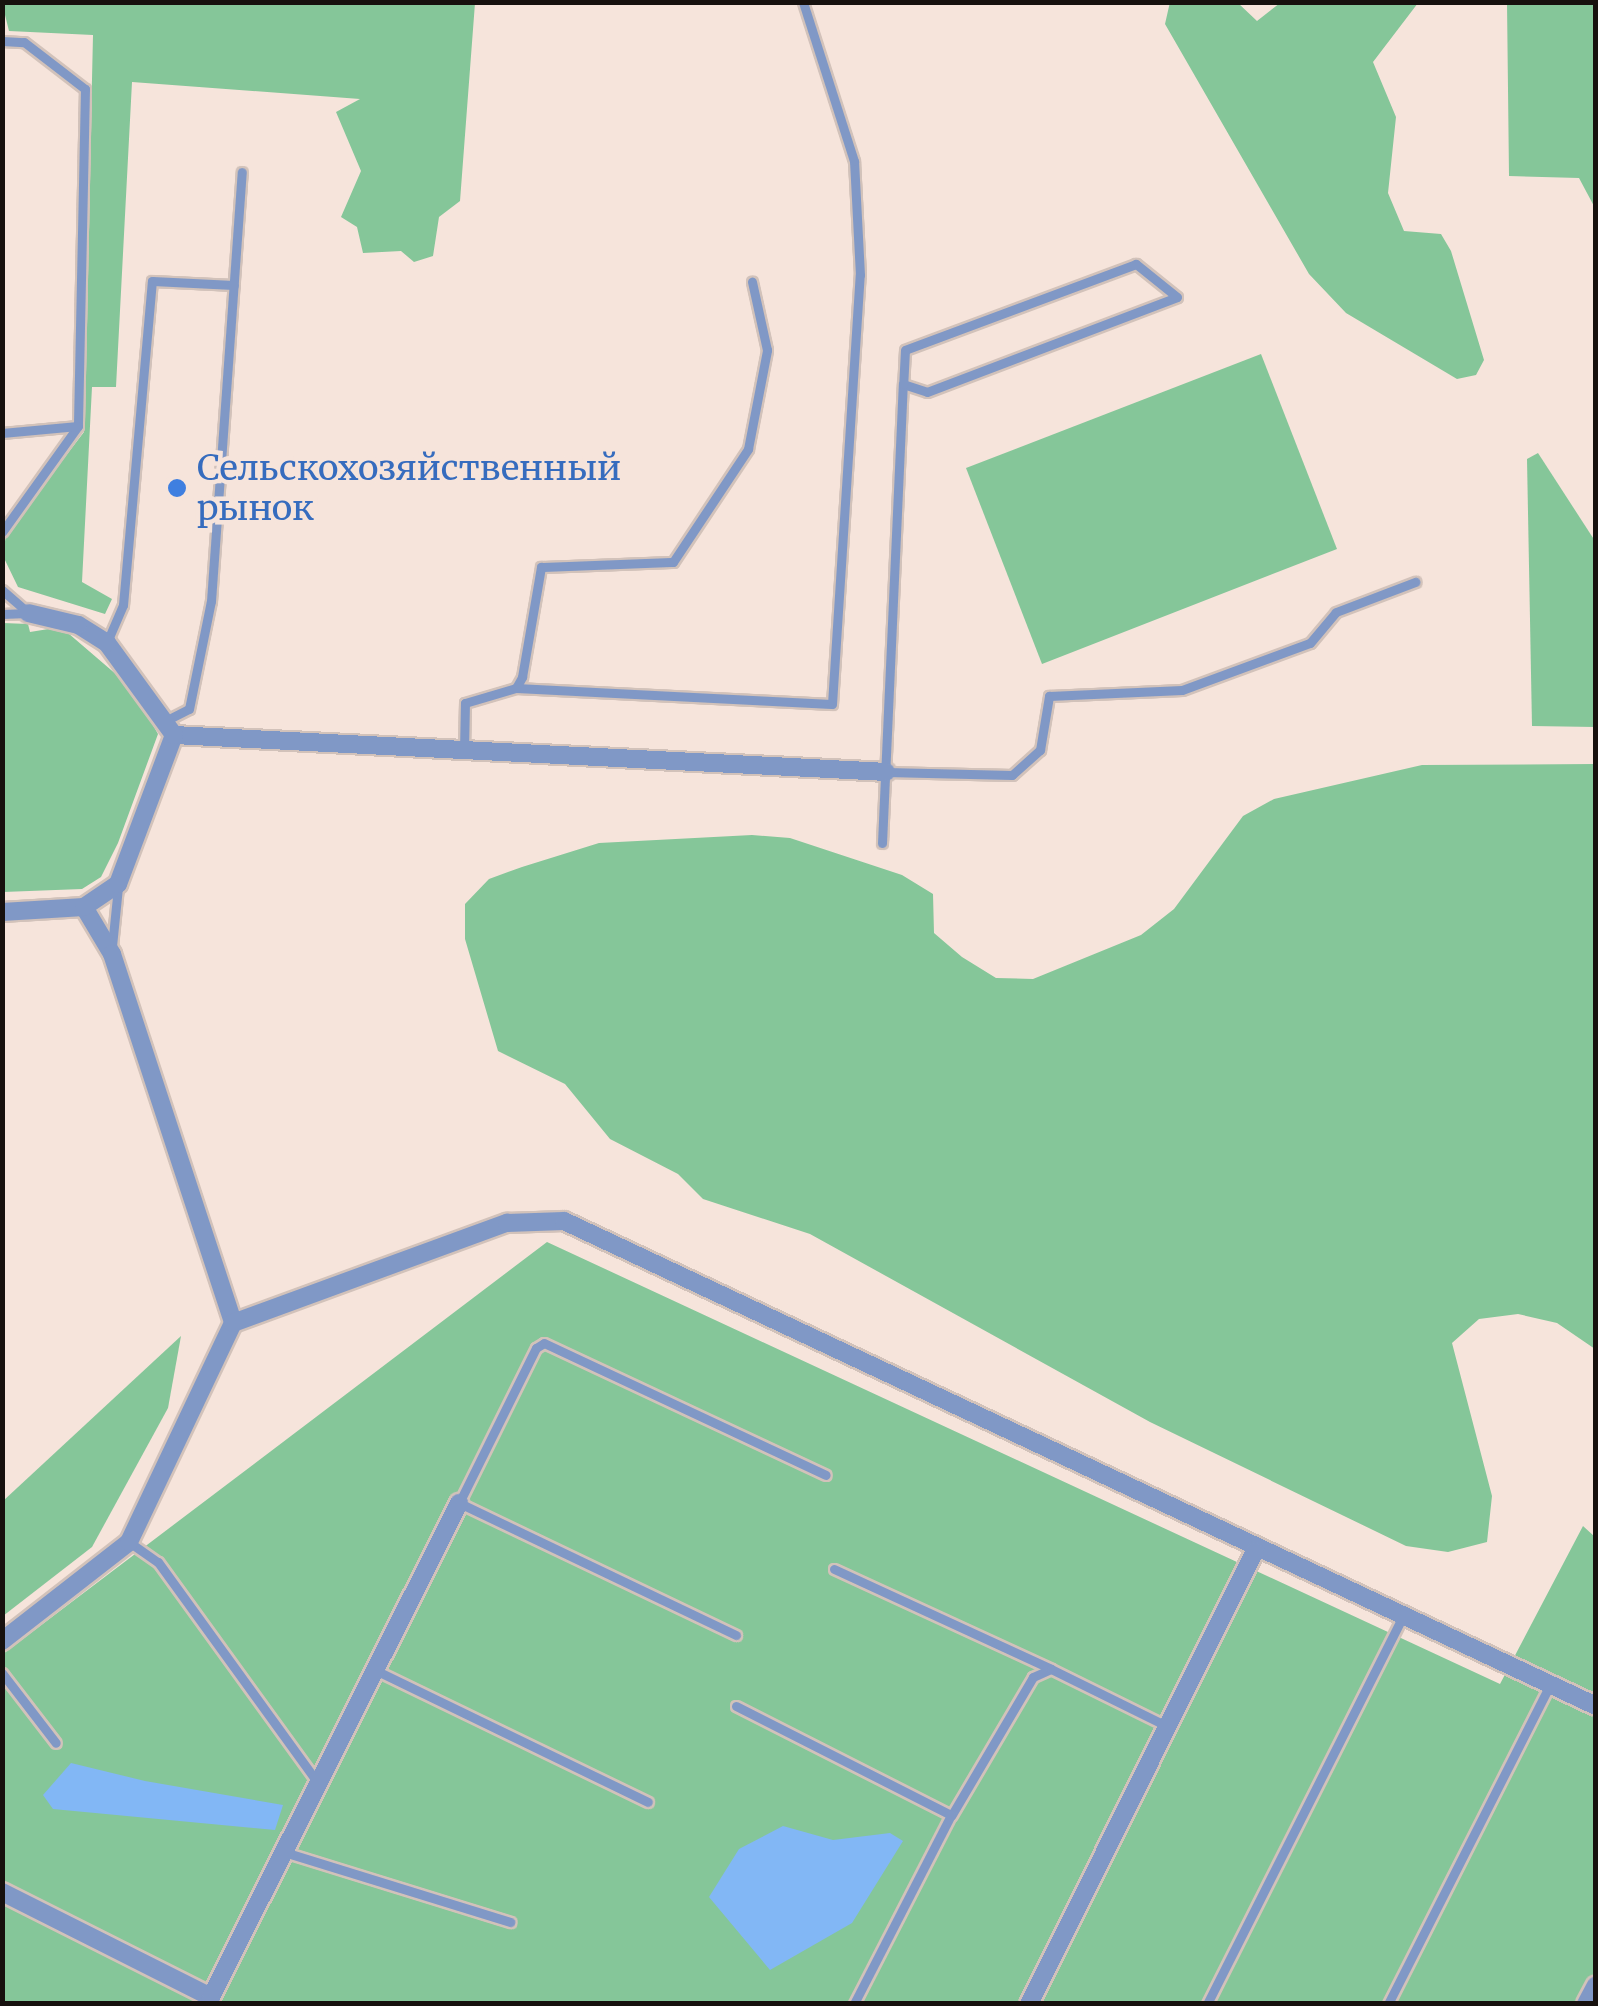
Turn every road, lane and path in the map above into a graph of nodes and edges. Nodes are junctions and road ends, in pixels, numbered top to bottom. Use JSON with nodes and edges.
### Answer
{"nodes":[{"id":1,"x":803,"y":2,"type":"edge"},
{"id":2,"x":2,"y":41,"type":"edge"},
{"id":3,"x":242,"y":172,"type":"dead end"},
{"id":4,"x":752,"y":282,"type":"dead end"},
{"id":5,"x":234,"y":286,"type":"junction"},
{"id":6,"x":904,"y":384,"type":"junction"},
{"id":7,"x":78,"y":426,"type":"junction"},
{"id":8,"x":2,"y":433,"type":"edge"},
{"id":9,"x":2,"y":532,"type":"edge"},
{"id":10,"x":1416,"y":582,"type":"dead end"},
{"id":11,"x":2,"y":590,"type":"edge"},
{"id":12,"x":2,"y":614,"type":"edge"},
{"id":13,"x":28,"y":614,"type":"junction"},
{"id":14,"x":107,"y":643,"type":"junction"},
{"id":15,"x":516,"y":688,"type":"junction"},
{"id":16,"x":172,"y":727,"type":"junction"},
{"id":17,"x":464,"y":750,"type":"junction"},
{"id":18,"x":886,"y":772,"type":"junction"},
{"id":19,"x":882,"y":843,"type":"dead end"},
{"id":20,"x":118,"y":884,"type":"junction"},
{"id":21,"x":84,"y":906,"type":"junction"},
{"id":22,"x":2,"y":912,"type":"edge"},
{"id":23,"x":112,"y":954,"type":"junction"},
{"id":24,"x":233,"y":1323,"type":"junction"},
{"id":25,"x":826,"y":1476,"type":"dead end"},
{"id":26,"x":459,"y":1502,"type":"junction"},
{"id":27,"x":129,"y":1542,"type":"junction"},
{"id":28,"x":1255,"y":1551,"type":"junction"},
{"id":29,"x":834,"y":1569,"type":"dead end"},
{"id":30,"x":1402,"y":1618,"type":"junction"},
{"id":31,"x":736,"y":1635,"type":"dead end"},
{"id":32,"x":2,"y":1641,"type":"edge"},
{"id":33,"x":1052,"y":1668,"type":"junction"},
{"id":34,"x":375,"y":1670,"type":"junction"},
{"id":35,"x":2,"y":1673,"type":"edge"},
{"id":36,"x":1550,"y":1685,"type":"junction"},
{"id":37,"x":736,"y":1706,"type":"dead end"},
{"id":38,"x":1596,"y":1706,"type":"edge"},
{"id":39,"x":1163,"y":1724,"type":"junction"},
{"id":40,"x":56,"y":1743,"type":"dead end"},
{"id":41,"x":319,"y":1784,"type":"junction"},
{"id":42,"x":648,"y":1802,"type":"dead end"},
{"id":43,"x":947,"y":1823,"type":"junction"},
{"id":44,"x":284,"y":1852,"type":"junction"},
{"id":45,"x":2,"y":1892,"type":"edge"},
{"id":46,"x":510,"y":1922,"type":"dead end"},
{"id":47,"x":1596,"y":1984,"type":"edge"},
{"id":48,"x":216,"y":2001,"type":"edge"},
{"id":49,"x":854,"y":2004,"type":"edge"},
{"id":50,"x":1030,"y":2004,"type":"edge"},
{"id":51,"x":1207,"y":2004,"type":"edge"},
{"id":52,"x":1388,"y":2004,"type":"edge"},
{"id":53,"x":1586,"y":2004,"type":"edge"}],
"edges":[{"from":1,"to":15,"type":"lane"},
{"from":2,"to":7,"type":"lane"},
{"from":3,"to":5,"type":"lane"},
{"from":4,"to":15,"type":"lane"},
{"from":5,"to":14,"type":"lane"},
{"from":5,"to":16,"type":"lane"},
{"from":6,"to":6,"type":"lane"},
{"from":6,"to":18,"type":"lane"},
{"from":7,"to":8,"type":"lane"},
{"from":7,"to":9,"type":"lane"},
{"from":10,"to":18,"type":"lane"},
{"from":11,"to":13,"type":"lane"},
{"from":12,"to":13,"type":"lane"},
{"from":13,"to":14,"type":"street"},
{"from":14,"to":16,"type":"street"},
{"from":15,"to":17,"type":"lane"},
{"from":16,"to":17,"type":"street"},
{"from":16,"to":20,"type":"street"},
{"from":17,"to":18,"type":"street"},
{"from":18,"to":19,"type":"lane"},
{"from":20,"to":21,"type":"street"},
{"from":20,"to":23,"type":"lane"},
{"from":21,"to":22,"type":"street"},
{"from":21,"to":23,"type":"street"},
{"from":23,"to":24,"type":"street"},
{"from":24,"to":27,"type":"street"},
{"from":24,"to":28,"type":"street"},
{"from":25,"to":26,"type":"lane"},
{"from":26,"to":31,"type":"lane"},
{"from":26,"to":34,"type":"street"},
{"from":27,"to":32,"type":"street"},
{"from":27,"to":41,"type":"lane"},
{"from":28,"to":30,"type":"street"},
{"from":28,"to":39,"type":"street"},
{"from":29,"to":33,"type":"lane"},
{"from":30,"to":36,"type":"street"},
{"from":30,"to":51,"type":"lane"},
{"from":33,"to":39,"type":"lane"},
{"from":33,"to":43,"type":"lane"},
{"from":34,"to":41,"type":"street"},
{"from":34,"to":42,"type":"lane"},
{"from":35,"to":40,"type":"lane"},
{"from":36,"to":38,"type":"street"},
{"from":36,"to":52,"type":"lane"},
{"from":37,"to":43,"type":"lane"},
{"from":39,"to":50,"type":"street"},
{"from":41,"to":44,"type":"street"},
{"from":43,"to":49,"type":"lane"},
{"from":44,"to":46,"type":"lane"},
{"from":44,"to":48,"type":"street"},
{"from":45,"to":48,"type":"street"},
{"from":47,"to":53,"type":"street"}]}
